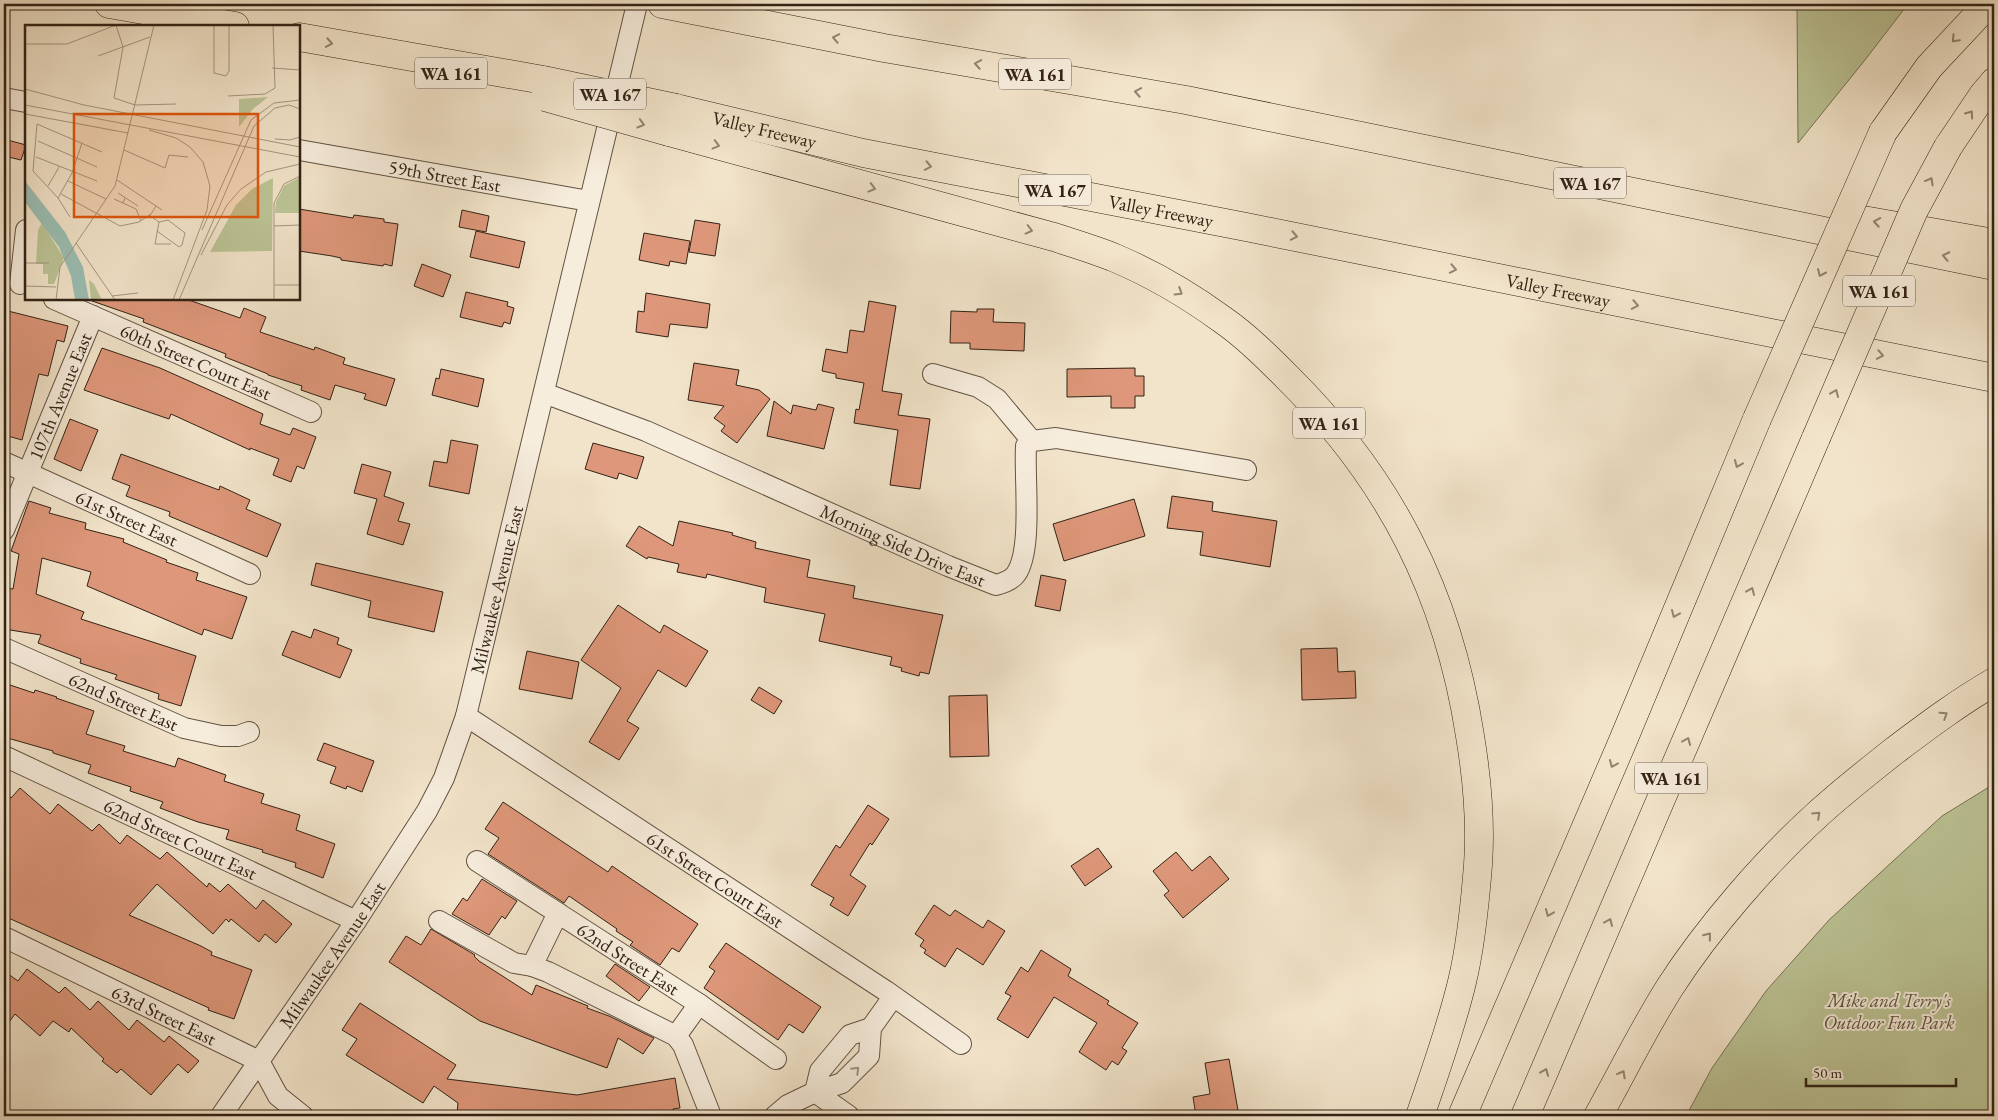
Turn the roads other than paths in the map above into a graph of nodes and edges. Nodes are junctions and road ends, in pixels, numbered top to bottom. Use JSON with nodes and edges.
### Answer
{"nodes":[{"id":1,"x":109,"y":4,"type":"edge"},
{"id":2,"x":637,"y":4,"type":"edge"},
{"id":3,"x":662,"y":4,"type":"edge"},
{"id":4,"x":1988,"y":4,"type":"edge"},
{"id":5,"x":229,"y":25,"type":"edge"},
{"id":6,"x":300,"y":38,"type":"edge"},
{"id":7,"x":1994,"y":82,"type":"edge"},
{"id":8,"x":4,"y":98,"type":"edge"},
{"id":9,"x":1186,"y":100,"type":"junction"},
{"id":10,"x":25,"y":102,"type":"edge"},
{"id":11,"x":672,"y":120,"type":"junction"},
{"id":12,"x":300,"y":150,"type":"edge"},
{"id":13,"x":589,"y":201,"type":"junction"},
{"id":14,"x":25,"y":236,"type":"edge"},
{"id":15,"x":1994,"y":243,"type":"edge"},
{"id":16,"x":1994,"y":266,"type":"edge"},
{"id":17,"x":17,"y":282,"type":"edge"},
{"id":18,"x":56,"y":300,"type":"edge"},
{"id":19,"x":94,"y":316,"type":"junction"},
{"id":20,"x":933,"y":374,"type":"dead end"},
{"id":21,"x":1994,"y":378,"type":"edge"},
{"id":22,"x":544,"y":393,"type":"junction"},
{"id":23,"x":311,"y":412,"type":"dead end"},
{"id":24,"x":1032,"y":440,"type":"junction"},
{"id":25,"x":4,"y":462,"type":"edge"},
{"id":26,"x":1246,"y":470,"type":"dead end"},
{"id":27,"x":27,"y":472,"type":"junction"},
{"id":28,"x":4,"y":530,"type":"edge"},
{"id":29,"x":250,"y":574,"type":"dead end"},
{"id":30,"x":4,"y":648,"type":"edge"},
{"id":31,"x":1994,"y":682,"type":"edge"},
{"id":32,"x":466,"y":716,"type":"junction"},
{"id":33,"x":249,"y":732,"type":"dead end"},
{"id":34,"x":4,"y":756,"type":"edge"},
{"id":35,"x":477,"y":861,"type":"dead end"},
{"id":36,"x":558,"y":913,"type":"junction"},
{"id":37,"x":356,"y":921,"type":"junction"},
{"id":38,"x":439,"y":921,"type":"dead end"},
{"id":39,"x":4,"y":937,"type":"edge"},
{"id":40,"x":532,"y":966,"type":"junction"},
{"id":41,"x":893,"y":997,"type":"junction"},
{"id":42,"x":699,"y":1004,"type":"junction"},
{"id":43,"x":872,"y":1028,"type":"junction"},
{"id":44,"x":676,"y":1036,"type":"junction"},
{"id":45,"x":961,"y":1044,"type":"dead end"},
{"id":46,"x":776,"y":1059,"type":"dead end"},
{"id":47,"x":259,"y":1061,"type":"junction"},
{"id":48,"x":815,"y":1092,"type":"junction"},
{"id":49,"x":221,"y":1116,"type":"edge"},
{"id":50,"x":303,"y":1116,"type":"edge"},
{"id":51,"x":711,"y":1116,"type":"edge"},
{"id":52,"x":775,"y":1116,"type":"edge"},
{"id":53,"x":849,"y":1116,"type":"edge"},
{"id":54,"x":1420,"y":1116,"type":"edge"},
{"id":55,"x":1462,"y":1116,"type":"edge"},
{"id":56,"x":1525,"y":1116,"type":"edge"},
{"id":57,"x":1598,"y":1116,"type":"edge"}],
"edges":[{"from":1,"to":5,"type":"highway"},
{"from":2,"to":13,"type":"street","name":"Milwaukee Avenue East"},
{"from":9,"to":3,"type":"highway","number":"WA 161","one_way":true},
{"from":4,"to":55,"type":"highway","one_way":true,"bridge":true},
{"from":6,"to":11,"type":"highway","name":"Valley Freeway","number":"WA 167","one_way":true,"bridge":true},
{"from":56,"to":7,"type":"highway","number":"WA 161","one_way":true,"bridge":true},
{"from":8,"to":10,"type":"street"},
{"from":15,"to":9,"type":"highway","number":"WA 161","one_way":true},
{"from":16,"to":9,"type":"highway","number":"WA 167","one_way":true},
{"from":11,"to":21,"type":"highway","name":"Valley Freeway","number":"WA 167","one_way":true},
{"from":11,"to":54,"type":"highway","number":"WA 161","one_way":true},
{"from":12,"to":13,"type":"street","name":"59th Street East"},
{"from":13,"to":22,"type":"street","name":"Milwaukee Avenue East"},
{"from":14,"to":17,"type":"street"},
{"from":18,"to":19,"type":"street","name":"60th Street Court East"},
{"from":19,"to":23,"type":"street","name":"60th Street Court East"},
{"from":19,"to":27,"type":"street","name":"107th Avenue East"},
{"from":20,"to":24,"type":"street"},
{"from":22,"to":24,"type":"street","name":"Morning Side Drive East"},
{"from":22,"to":32,"type":"street","name":"Milwaukee Avenue East"},
{"from":24,"to":26,"type":"street"},
{"from":25,"to":27,"type":"street","name":"61st Street East"},
{"from":27,"to":28,"type":"street","name":"107th Avenue East"},
{"from":27,"to":29,"type":"street","name":"61st Street East"},
{"from":30,"to":33,"type":"street","name":"62nd Street East"},
{"from":57,"to":31,"type":"highway","one_way":true},
{"from":32,"to":37,"type":"street","name":"Milwaukee Avenue East"},
{"from":32,"to":41,"type":"street","name":"61st Street Court East"},
{"from":34,"to":37,"type":"street","name":"62nd Street Court East"},
{"from":35,"to":36,"type":"street","name":"62nd Street East"},
{"from":36,"to":40,"type":"street","name":"62nd Street East"},
{"from":36,"to":42,"type":"street","name":"62nd Street East"},
{"from":37,"to":47,"type":"street","name":"Milwaukee Avenue East"},
{"from":38,"to":40,"type":"street"},
{"from":39,"to":47,"type":"street","name":"63rd Street East"},
{"from":40,"to":44,"type":"street"},
{"from":41,"to":43,"type":"street"},
{"from":41,"to":45,"type":"street","name":"61st Street Court East"},
{"from":42,"to":44,"type":"street","name":"62nd Street East"},
{"from":42,"to":46,"type":"street","name":"62nd Street East"},
{"from":43,"to":48,"type":"street"},
{"from":48,"to":43,"type":"street","one_way":true},
{"from":44,"to":51,"type":"street"},
{"from":47,"to":49,"type":"street","name":"Milwaukee Avenue East"},
{"from":47,"to":50,"type":"street"},
{"from":48,"to":52,"type":"street"},
{"from":48,"to":53,"type":"street"}]}
